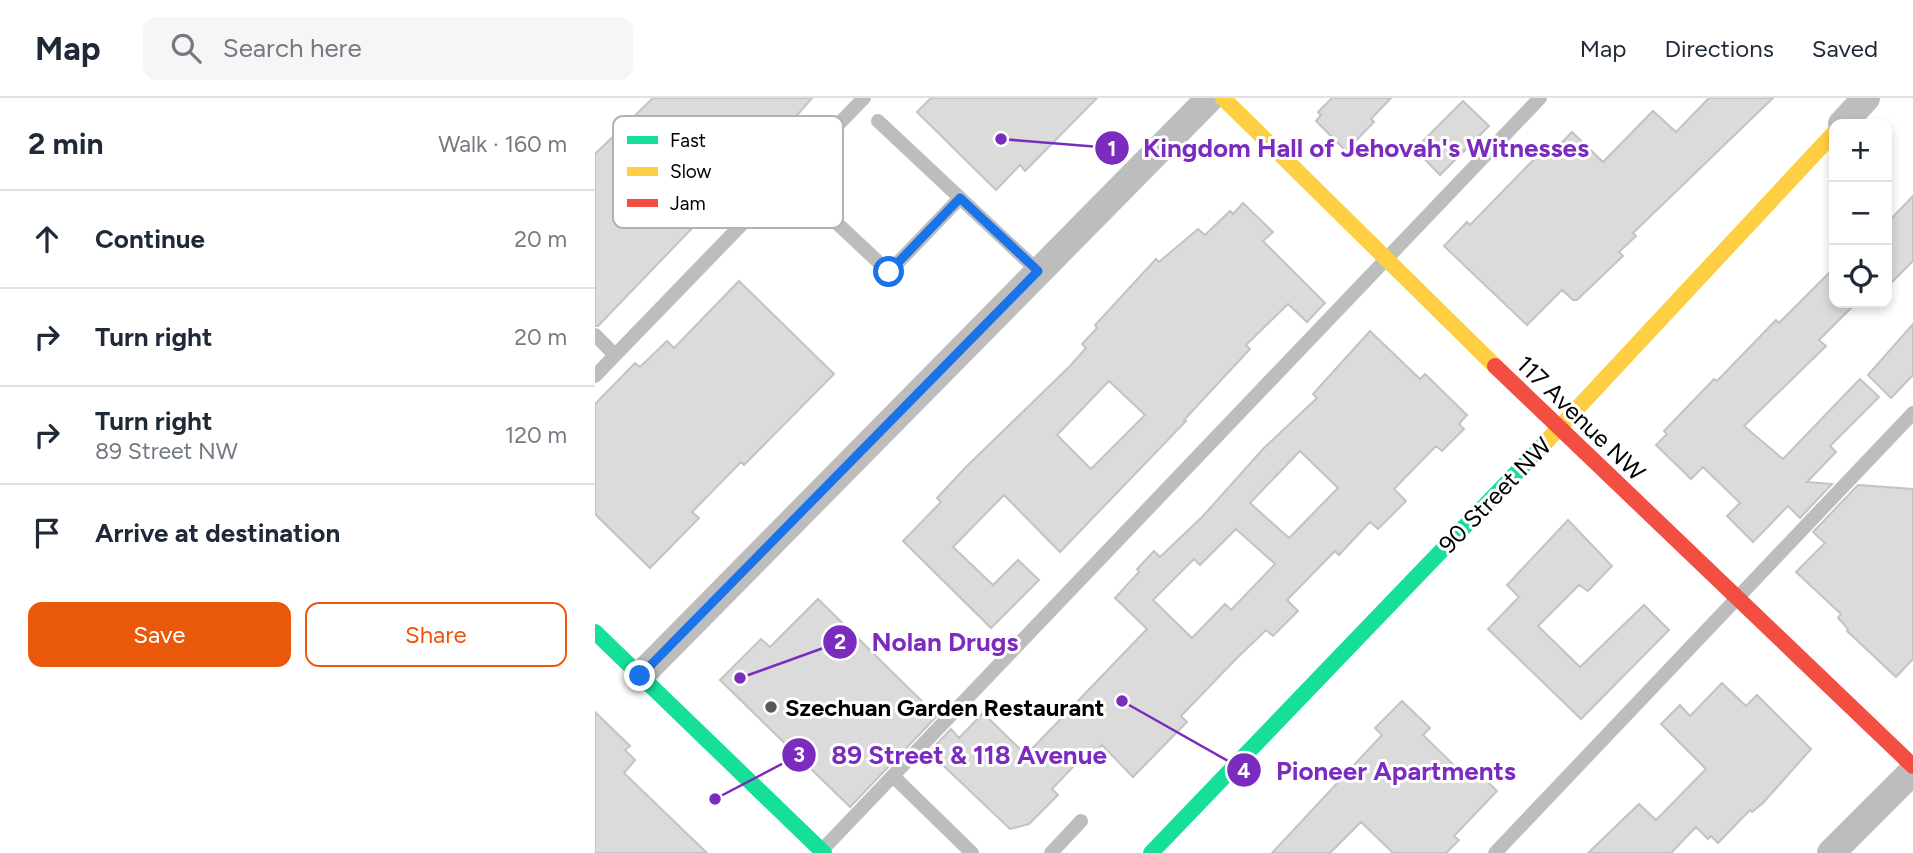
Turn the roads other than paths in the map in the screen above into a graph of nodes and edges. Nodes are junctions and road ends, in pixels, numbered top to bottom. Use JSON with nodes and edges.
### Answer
{"nodes":[{"id":1,"x":864,"y":98,"type":"edge"},
{"id":2,"x":1210,"y":98,"type":"edge"},
{"id":3,"x":1223,"y":98,"type":"edge"},
{"id":4,"x":1540,"y":98,"type":"edge"},
{"id":5,"x":1866,"y":98,"type":"edge"},
{"id":6,"x":1847,"y":119,"type":"edge"},
{"id":7,"x":843,"y":120,"type":"edge"},
{"id":8,"x":877,"y":121,"type":"dead end"},
{"id":9,"x":1829,"y":137,"type":"edge"},
{"id":10,"x":960,"y":198,"type":"junction"},
{"id":11,"x":738,"y":228,"type":"edge"},
{"id":12,"x":842,"y":228,"type":"edge"},
{"id":13,"x":1387,"y":261,"type":"junction"},
{"id":14,"x":1038,"y":271,"type":"junction"},
{"id":15,"x":595,"y":335,"type":"edge"},
{"id":16,"x":615,"y":355,"type":"junction"},
{"id":17,"x":595,"y":376,"type":"edge"},
{"id":18,"x":1913,"y":413,"type":"edge"},
{"id":19,"x":1559,"y":429,"type":"junction"},
{"id":20,"x":1739,"y":599,"type":"junction"},
{"id":21,"x":595,"y":632,"type":"edge"},
{"id":22,"x":640,"y":676,"type":"junction"},
{"id":23,"x":1913,"y":768,"type":"edge"},
{"id":24,"x":893,"y":776,"type":"junction"},
{"id":25,"x":1081,"y":821,"type":"dead end"},
{"id":26,"x":823,"y":852,"type":"edge"},
{"id":27,"x":972,"y":853,"type":"edge"},
{"id":28,"x":1051,"y":853,"type":"edge"},
{"id":29,"x":1151,"y":853,"type":"edge"},
{"id":30,"x":1495,"y":853,"type":"edge"},
{"id":31,"x":1831,"y":853,"type":"edge"}],
"edges":[{"from":1,"to":7,"type":"lane"},
{"from":2,"to":14,"type":"street"},
{"from":3,"to":13,"type":"street","name":"117 Avenue NW"},
{"from":4,"to":13,"type":"lane"},
{"from":5,"to":6,"type":"street"},
{"from":8,"to":10,"type":"lane"},
{"from":9,"to":19,"type":"street","name":"90 Street NW"},
{"from":10,"to":12,"type":"lane"},
{"from":10,"to":14,"type":"lane"},
{"from":11,"to":16,"type":"lane"},
{"from":13,"to":19,"type":"street","name":"117 Avenue NW"},
{"from":13,"to":24,"type":"lane"},
{"from":14,"to":22,"type":"street"},
{"from":15,"to":16,"type":"lane"},
{"from":16,"to":17,"type":"lane"},
{"from":18,"to":20,"type":"lane"},
{"from":19,"to":20,"type":"street","name":"117 Avenue NW"},
{"from":19,"to":29,"type":"street","name":"90 Street NW"},
{"from":20,"to":23,"type":"street","name":"117 Avenue NW"},
{"from":20,"to":30,"type":"lane"},
{"from":21,"to":22,"type":"street"},
{"from":22,"to":26,"type":"street"},
{"from":23,"to":31,"type":"street"},
{"from":24,"to":26,"type":"lane"},
{"from":24,"to":27,"type":"lane"},
{"from":25,"to":28,"type":"lane"}]}
